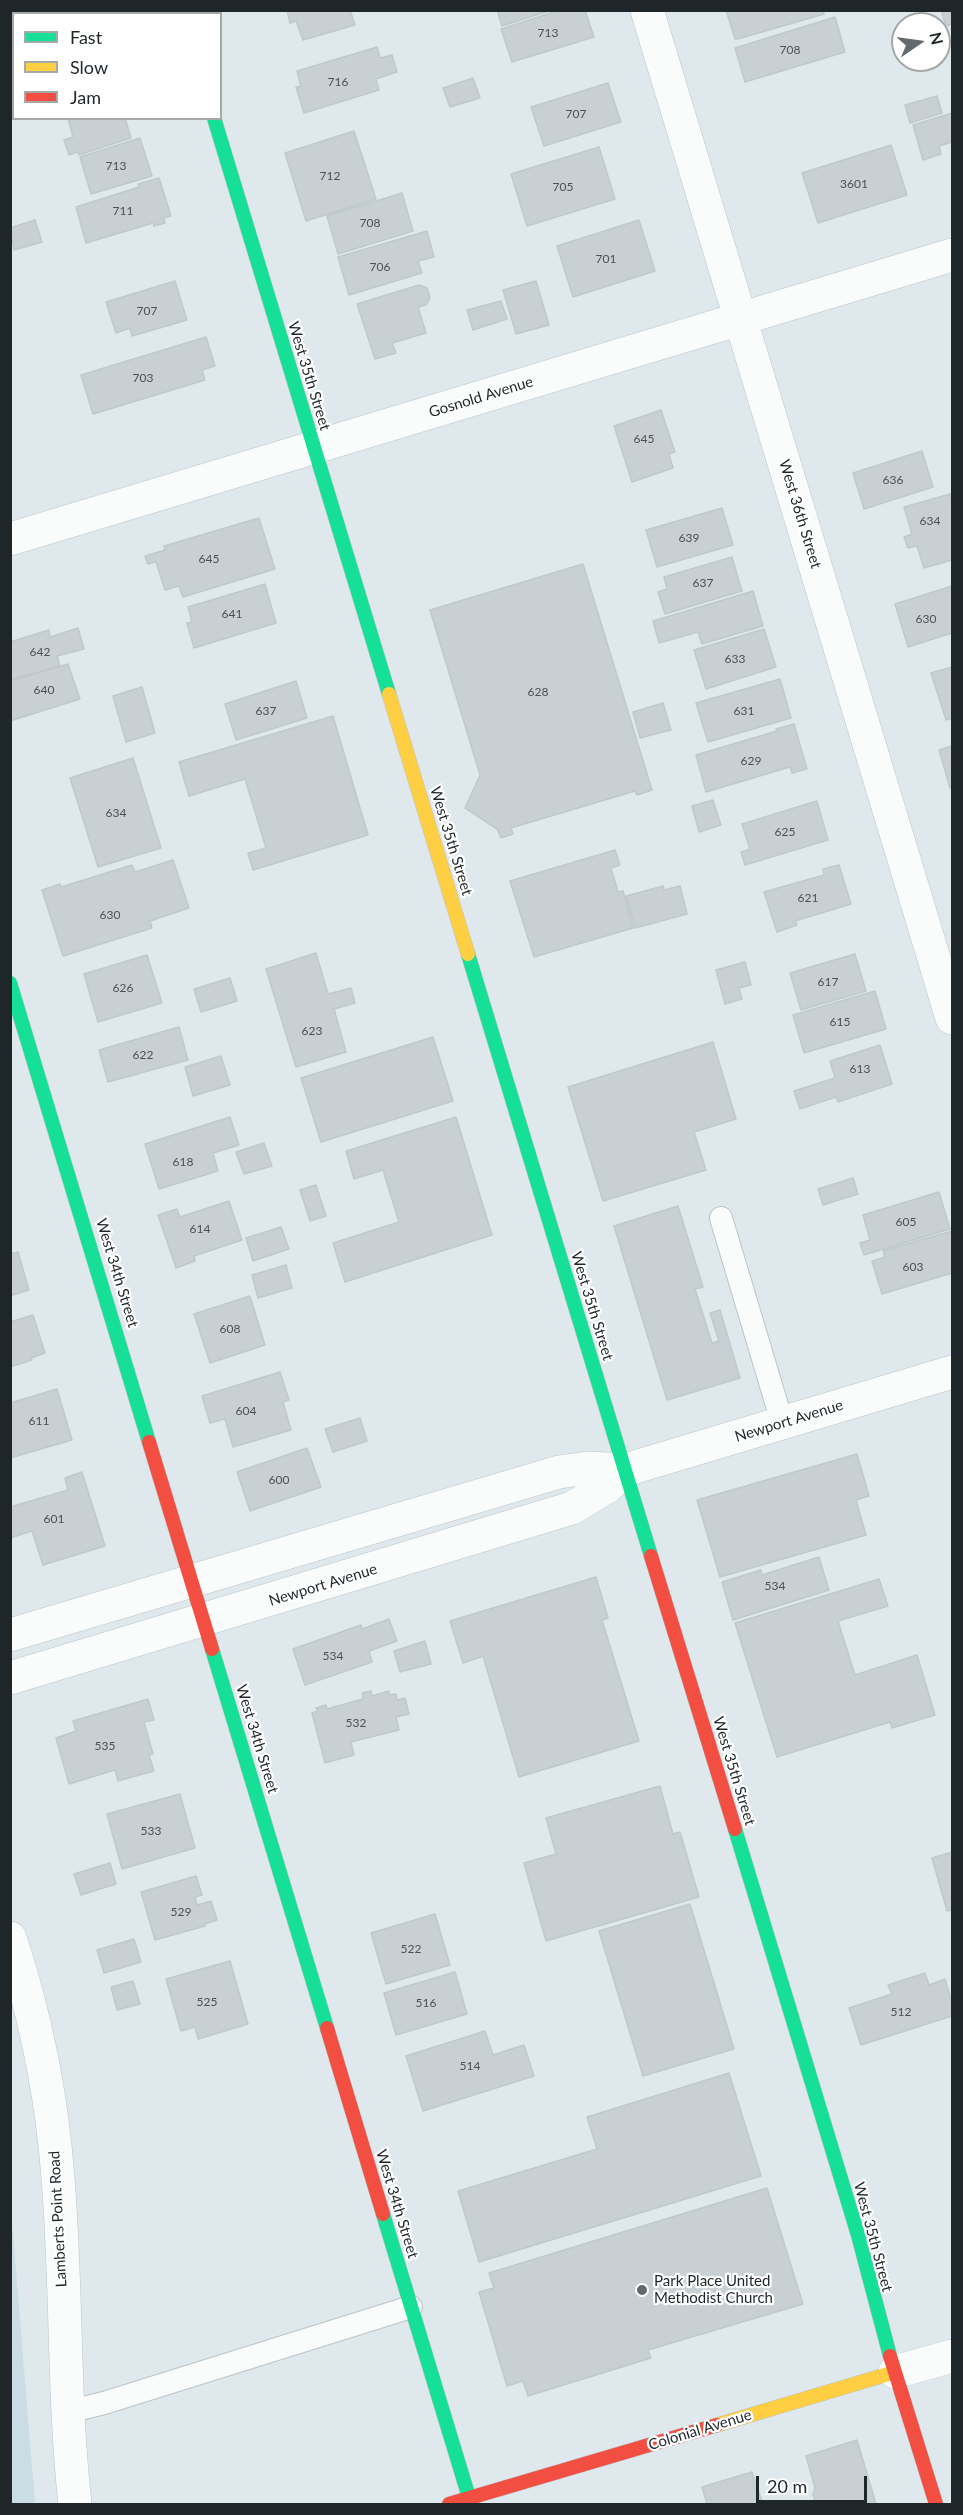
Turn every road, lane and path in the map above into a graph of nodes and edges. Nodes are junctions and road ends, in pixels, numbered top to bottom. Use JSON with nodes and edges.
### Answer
{"nodes":[{"id":1,"x":647,"y":10,"type":"edge"},
{"id":2,"x":215,"y":120,"type":"edge"},
{"id":3,"x":952,"y":255,"type":"edge"},
{"id":4,"x":740,"y":319,"type":"junction"},
{"id":5,"x":314,"y":447,"type":"junction"},
{"id":6,"x":10,"y":539,"type":"edge"},
{"id":7,"x":10,"y":983,"type":"edge"},
{"id":8,"x":952,"y":1018,"type":"edge"},
{"id":9,"x":721,"y":1218,"type":"dead end"},
{"id":10,"x":952,"y":1372,"type":"edge"},
{"id":11,"x":782,"y":1422,"type":"junction"},
{"id":12,"x":625,"y":1470,"type":"junction"},
{"id":13,"x":192,"y":1581,"type":"junction"},
{"id":14,"x":204,"y":1621,"type":"junction"},
{"id":15,"x":10,"y":1635,"type":"edge"},
{"id":16,"x":10,"y":1678,"type":"edge"},
{"id":17,"x":10,"y":1938,"type":"edge"},
{"id":18,"x":411,"y":2307,"type":"junction"},
{"id":19,"x":952,"y":2356,"type":"edge"},
{"id":20,"x":895,"y":2372,"type":"junction"},
{"id":21,"x":67,"y":2412,"type":"junction"},
{"id":22,"x":470,"y":2502,"type":"edge"},
{"id":23,"x":75,"y":2505,"type":"edge"},
{"id":24,"x":449,"y":2505,"type":"edge"},
{"id":25,"x":936,"y":2505,"type":"edge"}],
"edges":[{"from":1,"to":4,"type":"street","name":"West 36th Street"},
{"from":2,"to":5,"type":"street","name":"West 35th Street"},
{"from":3,"to":4,"type":"street","name":"Gosnold Avenue"},
{"from":4,"to":5,"type":"street","name":"Gosnold Avenue"},
{"from":4,"to":8,"type":"street","name":"West 36th Street"},
{"from":5,"to":6,"type":"street","name":"Gosnold Avenue"},
{"from":5,"to":12,"type":"street","name":"West 35th Street"},
{"from":7,"to":13,"type":"street","name":"West 34th Street"},
{"from":9,"to":11,"type":"lane"},
{"from":10,"to":11,"type":"street","name":"Newport Avenue"},
{"from":11,"to":12,"type":"street","name":"Newport Avenue"},
{"from":12,"to":13,"type":"street","name":"Newport Avenue"},
{"from":12,"to":14,"type":"street","name":"Newport Avenue"},
{"from":12,"to":20,"type":"street","name":"West 35th Street"},
{"from":13,"to":14,"type":"street","name":"West 34th Street"},
{"from":13,"to":15,"type":"street","name":"Newport Avenue"},
{"from":14,"to":16,"type":"street","name":"Newport Avenue"},
{"from":14,"to":18,"type":"street","name":"West 34th Street"},
{"from":17,"to":21,"type":"street","name":"Lamberts Point Road"},
{"from":18,"to":21,"type":"lane"},
{"from":18,"to":22,"type":"street","name":"West 34th Street"},
{"from":19,"to":20,"type":"street","name":"Colonial Avenue"},
{"from":20,"to":22,"type":"street","name":"Colonial Avenue"},
{"from":20,"to":25,"type":"street","name":"West 35th Street"},
{"from":21,"to":23,"type":"street","name":"Lamberts Point Road"},
{"from":22,"to":24,"type":"street","name":"Colonial Avenue"}]}
